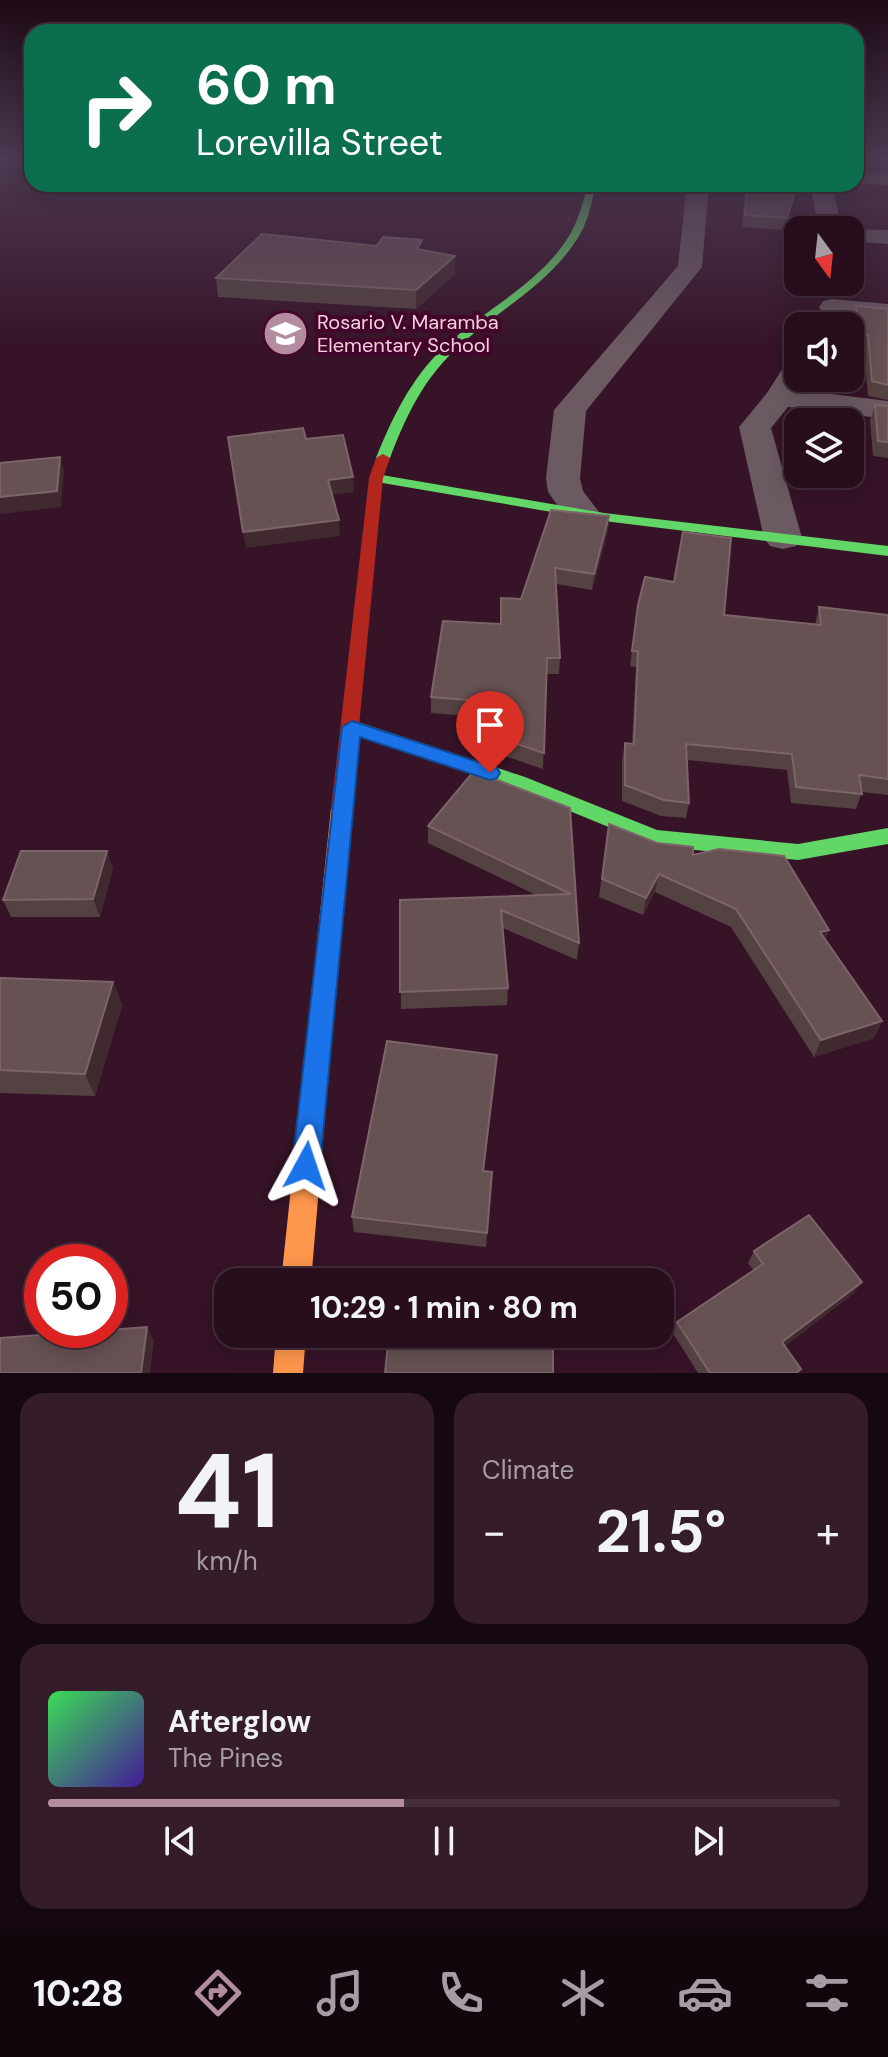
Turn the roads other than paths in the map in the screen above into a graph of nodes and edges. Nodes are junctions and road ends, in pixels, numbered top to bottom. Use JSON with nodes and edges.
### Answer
{"nodes":[{"id":1,"x":580,"y":223,"type":"edge"},
{"id":2,"x":694,"y":223,"type":"edge"},
{"id":3,"x":864,"y":235,"type":"edge"},
{"id":4,"x":888,"y":237,"type":"edge"},
{"id":5,"x":828,"y":305,"type":"edge"},
{"id":6,"x":888,"y":312,"type":"edge"},
{"id":7,"x":784,"y":390,"type":"edge"},
{"id":8,"x":780,"y":397,"type":"junction"},
{"id":9,"x":888,"y":410,"type":"edge"},
{"id":10,"x":376,"y":478,"type":"junction"},
{"id":11,"x":581,"y":512,"type":"junction"},
{"id":12,"x":783,"y":538,"type":"junction"},
{"id":13,"x":888,"y":551,"type":"edge"},
{"id":14,"x":352,"y":727,"type":"junction"},
{"id":15,"x":888,"y":836,"type":"edge"},
{"id":16,"x":297,"y":1268,"type":"edge"},
{"id":17,"x":290,"y":1348,"type":"edge"},
{"id":18,"x":288,"y":1373,"type":"edge"}],
"edges":[{"from":1,"to":10,"type":"main road"},
{"from":2,"to":11,"type":"street"},
{"from":3,"to":4,"type":"street"},
{"from":5,"to":6,"type":"street"},
{"from":7,"to":8,"type":"street"},
{"from":8,"to":9,"type":"street"},
{"from":8,"to":12,"type":"street"},
{"from":10,"to":11,"type":"main road"},
{"from":10,"to":14,"type":"main road"},
{"from":11,"to":12,"type":"main road"},
{"from":12,"to":13,"type":"main road"},
{"from":14,"to":15,"type":"main road"},
{"from":14,"to":16,"type":"main road"},
{"from":17,"to":18,"type":"main road"}]}
